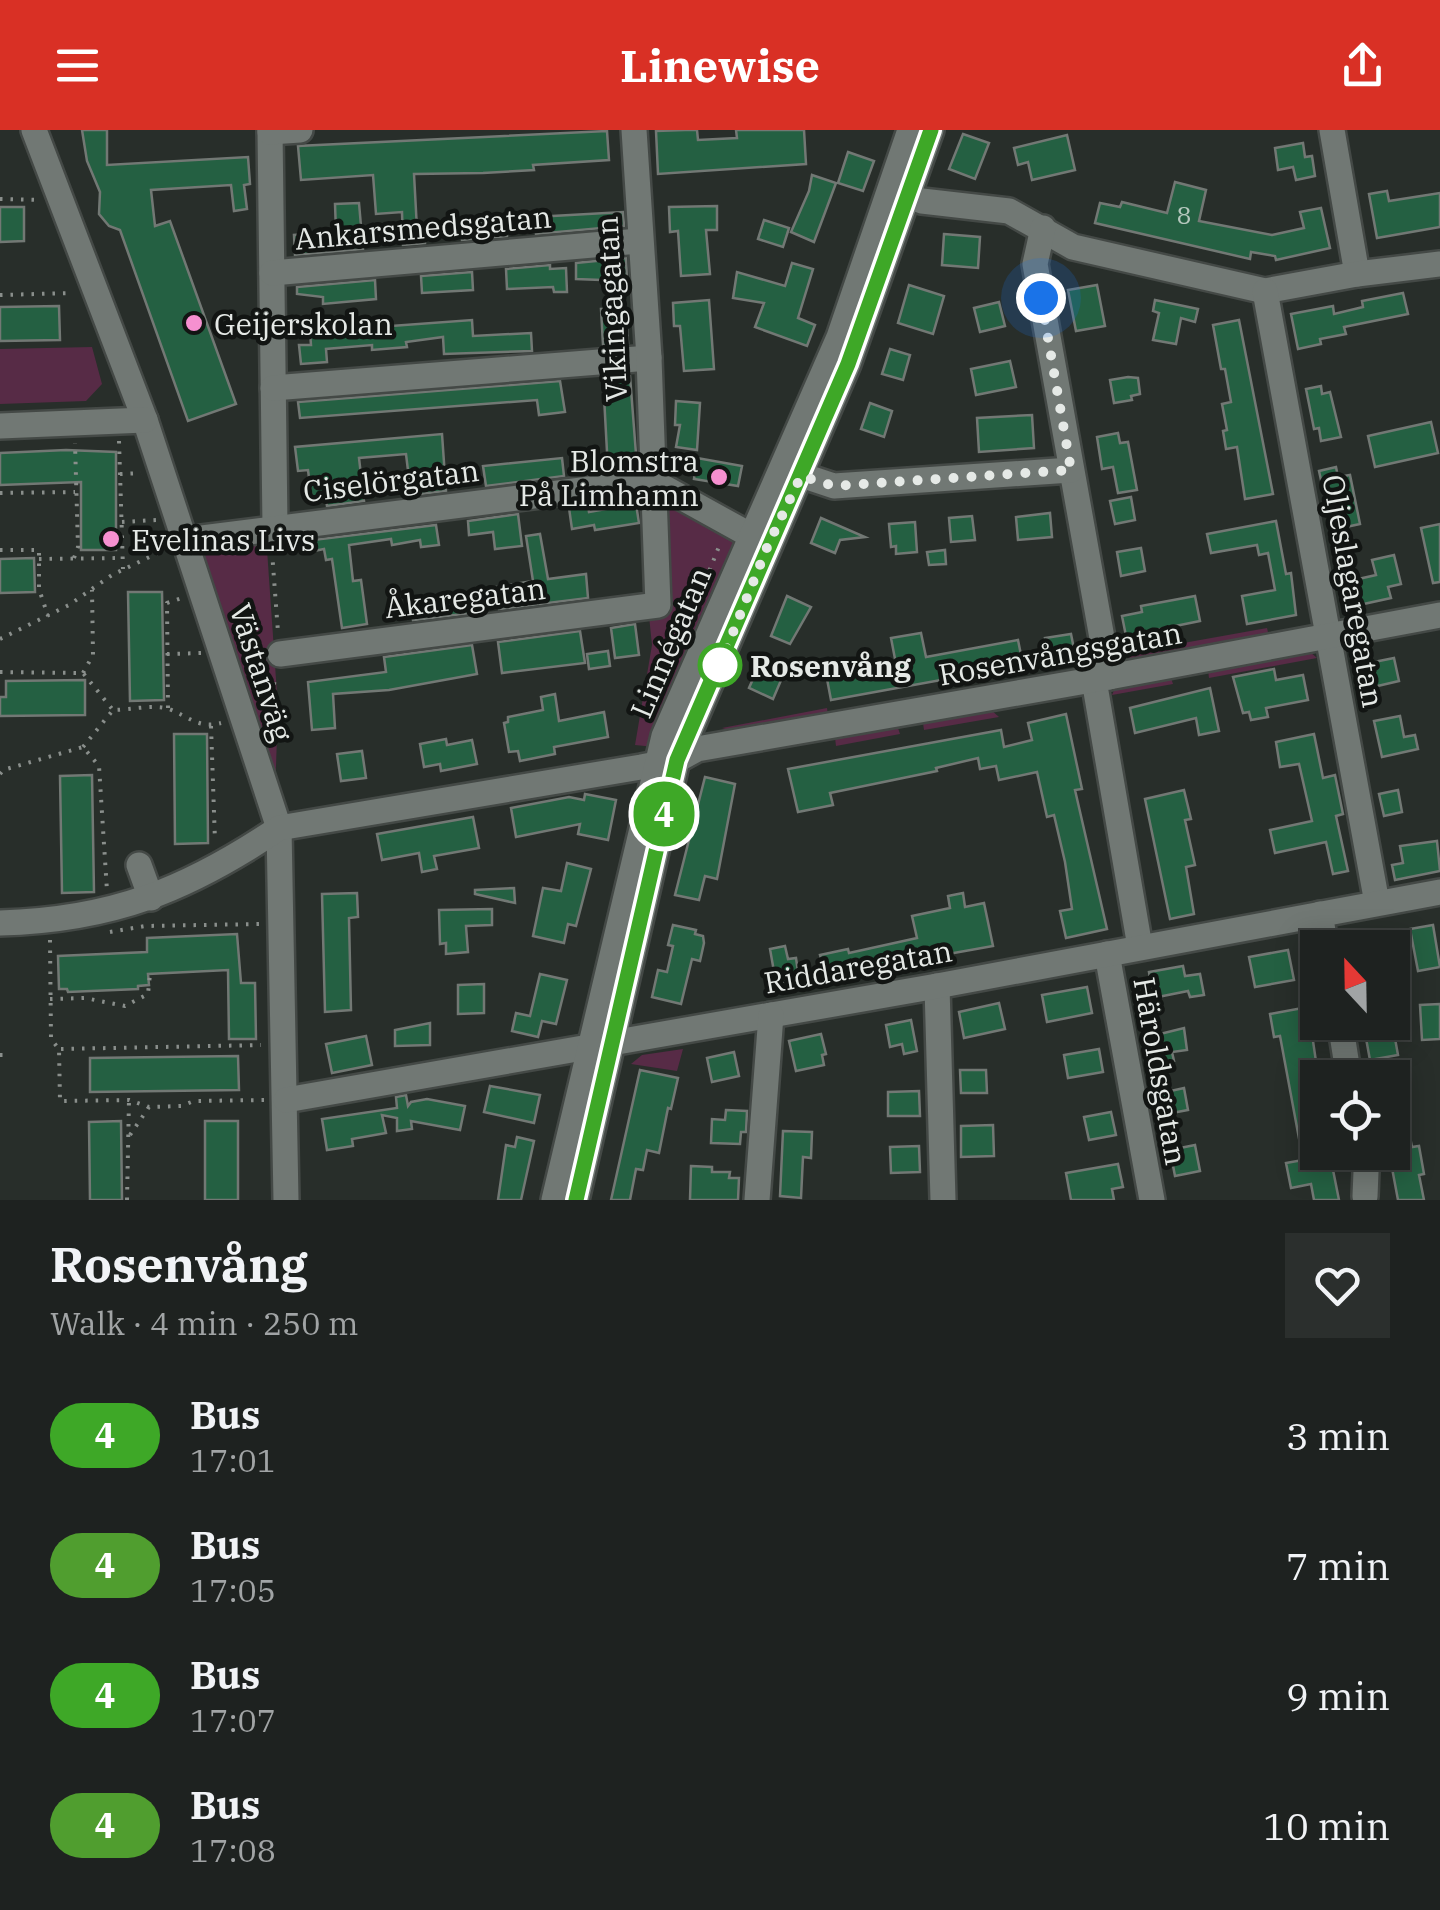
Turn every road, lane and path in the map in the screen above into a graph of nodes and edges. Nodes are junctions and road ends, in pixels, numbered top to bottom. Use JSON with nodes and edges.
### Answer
{"nodes":[{"id":1,"x":34,"y":130,"type":"edge"},
{"id":2,"x":300,"y":130,"type":"edge"},
{"id":3,"x":634,"y":130,"type":"edge"},
{"id":4,"x":910,"y":130,"type":"edge"},
{"id":5,"x":931,"y":130,"type":"edge"},
{"id":6,"x":1332,"y":130,"type":"edge"},
{"id":7,"x":270,"y":131,"type":"edge"},
{"id":8,"x":908,"y":196,"type":"junction"},
{"id":9,"x":0,"y":199,"type":"edge"},
{"id":10,"x":64,"y":200,"type":"junction"},
{"id":11,"x":1043,"y":228,"type":"junction"},
{"id":12,"x":639,"y":241,"type":"junction"},
{"id":13,"x":1440,"y":264,"type":"edge"},
{"id":14,"x":272,"y":272,"type":"junction"},
{"id":15,"x":1357,"y":274,"type":"junction"},
{"id":16,"x":98,"y":292,"type":"junction"},
{"id":17,"x":1265,"y":292,"type":"junction"},
{"id":18,"x":0,"y":296,"type":"edge"},
{"id":19,"x":649,"y":358,"type":"junction"},
{"id":20,"x":273,"y":388,"type":"junction"},
{"id":21,"x":146,"y":420,"type":"junction"},
{"id":22,"x":119,"y":422,"type":"junction"},
{"id":23,"x":75,"y":423,"type":"junction"},
{"id":24,"x":0,"y":426,"type":"edge"},
{"id":25,"x":1071,"y":470,"type":"junction"},
{"id":26,"x":792,"y":472,"type":"junction"},
{"id":27,"x":143,"y":473,"type":"dead end"},
{"id":28,"x":120,"y":474,"type":"junction"},
{"id":29,"x":652,"y":481,"type":"junction"},
{"id":30,"x":76,"y":492,"type":"junction"},
{"id":31,"x":0,"y":493,"type":"edge"},
{"id":32,"x":156,"y":520,"type":"dead end"},
{"id":33,"x":122,"y":522,"type":"junction"},
{"id":34,"x":275,"y":528,"type":"junction"},
{"id":35,"x":760,"y":541,"type":"junction"},
{"id":36,"x":173,"y":542,"type":"junction"},
{"id":37,"x":0,"y":550,"type":"edge"},
{"id":38,"x":74,"y":558,"type":"junction"},
{"id":39,"x":123,"y":558,"type":"junction"},
{"id":40,"x":39,"y":559,"type":"junction"},
{"id":41,"x":123,"y":570,"type":"junction"},
{"id":42,"x":92,"y":588,"type":"junction"},
{"id":43,"x":202,"y":591,"type":"junction"},
{"id":44,"x":658,"y":605,"type":"joint"},
{"id":45,"x":1440,"y":615,"type":"edge"},
{"id":46,"x":48,"y":616,"type":"junction"},
{"id":47,"x":1330,"y":636,"type":"junction"},
{"id":48,"x":0,"y":638,"type":"edge"},
{"id":49,"x":202,"y":653,"type":"dead end"},
{"id":50,"x":167,"y":654,"type":"junction"},
{"id":51,"x":280,"y":654,"type":"dead end"},
{"id":52,"x":0,"y":672,"type":"edge"},
{"id":53,"x":83,"y":673,"type":"junction"},
{"id":54,"x":1101,"y":679,"type":"junction"},
{"id":55,"x":168,"y":708,"type":"junction"},
{"id":56,"x":113,"y":710,"type":"junction"},
{"id":57,"x":243,"y":717,"type":"junction"},
{"id":58,"x":211,"y":726,"type":"junction"},
{"id":59,"x":83,"y":747,"type":"junction"},
{"id":60,"x":666,"y":762,"type":"junction"},
{"id":61,"x":0,"y":774,"type":"edge"},
{"id":62,"x":279,"y":828,"type":"junction"},
{"id":63,"x":139,"y":865,"type":"dead end"},
{"id":64,"x":220,"y":865,"type":"junction"},
{"id":65,"x":1440,"y":892,"type":"edge"},
{"id":66,"x":151,"y":898,"type":"junction"},
{"id":67,"x":1377,"y":903,"type":"junction"},
{"id":68,"x":1320,"y":914,"type":"junction"},
{"id":69,"x":49,"y":920,"type":"junction"},
{"id":70,"x":0,"y":922,"type":"edge"},
{"id":71,"x":107,"y":922,"type":"junction"},
{"id":72,"x":265,"y":924,"type":"dead end"},
{"id":73,"x":1323,"y":930,"type":"edge"},
{"id":74,"x":1140,"y":947,"type":"junction"},
{"id":75,"x":1107,"y":954,"type":"junction"},
{"id":76,"x":150,"y":974,"type":"dead end"},
{"id":77,"x":936,"y":986,"type":"junction"},
{"id":78,"x":50,"y":1000,"type":"junction"},
{"id":79,"x":770,"y":1015,"type":"junction"},
{"id":80,"x":603,"y":1044,"type":"junction"},
{"id":81,"x":266,"y":1045,"type":"dead end"},
{"id":82,"x":59,"y":1049,"type":"junction"},
{"id":83,"x":0,"y":1055,"type":"edge"},
{"id":84,"x":9,"y":1055,"type":"dead end"},
{"id":85,"x":129,"y":1100,"type":"junction"},
{"id":86,"x":276,"y":1100,"type":"junction"},
{"id":87,"x":150,"y":1107,"type":"junction"},
{"id":88,"x":130,"y":1134,"type":"junction"},
{"id":89,"x":1366,"y":1170,"type":"edge"},
{"id":90,"x":1365,"y":1196,"type":"dead end"},
{"id":91,"x":127,"y":1200,"type":"edge"},
{"id":92,"x":286,"y":1200,"type":"edge"},
{"id":93,"x":554,"y":1200,"type":"edge"},
{"id":94,"x":576,"y":1200,"type":"edge"},
{"id":95,"x":757,"y":1200,"type":"edge"},
{"id":96,"x":943,"y":1200,"type":"edge"},
{"id":97,"x":1152,"y":1200,"type":"edge"}],
"edges":[{"from":1,"to":10,"type":"street","name":"Västanväg"},
{"from":2,"to":7,"type":"street"},
{"from":3,"to":12,"type":"street","name":"Vikingagatan"},
{"from":4,"to":26,"type":"street","name":"Linnégatan"},
{"from":5,"to":8,"type":"street","name":"Linnégatan"},
{"from":6,"to":15,"type":"street"},
{"from":7,"to":14,"type":"street"},
{"from":8,"to":11,"type":"street"},
{"from":8,"to":26,"type":"street","name":"Linnégatan"},
{"from":9,"to":10,"type":"path"},
{"from":10,"to":16,"type":"street","name":"Västanväg"},
{"from":11,"to":17,"type":"street"},
{"from":11,"to":25,"type":"street"},
{"from":12,"to":14,"type":"street","name":"Ankarsmedsgatan"},
{"from":12,"to":19,"type":"street","name":"Vikingagatan"},
{"from":13,"to":15,"type":"street"},
{"from":14,"to":20,"type":"street"},
{"from":15,"to":17,"type":"street"},
{"from":16,"to":18,"type":"path"},
{"from":16,"to":21,"type":"street","name":"Västanväg"},
{"from":17,"to":47,"type":"street","name":"Oljeslagaregatan"},
{"from":19,"to":20,"type":"street"},
{"from":19,"to":29,"type":"street","name":"Vikingagatan"},
{"from":20,"to":34,"type":"street"},
{"from":21,"to":22,"type":"street"},
{"from":21,"to":36,"type":"street","name":"Västanväg"},
{"from":22,"to":23,"type":"street"},
{"from":22,"to":28,"type":"path"},
{"from":23,"to":24,"type":"street"},
{"from":23,"to":30,"type":"path"},
{"from":25,"to":26,"type":"street"},
{"from":25,"to":54,"type":"street"},
{"from":26,"to":35,"type":"street","name":"Linnégatan"},
{"from":27,"to":28,"type":"path"},
{"from":28,"to":33,"type":"path"},
{"from":29,"to":34,"type":"street","name":"Ciselörgatan"},
{"from":29,"to":35,"type":"street"},
{"from":29,"to":44,"type":"street","name":"Vikingagatan"},
{"from":30,"to":31,"type":"path"},
{"from":30,"to":38,"type":"path"},
{"from":32,"to":33,"type":"path"},
{"from":33,"to":39,"type":"path"},
{"from":34,"to":36,"type":"street","name":"Ciselörgatan"},
{"from":35,"to":60,"type":"street","name":"Linnégatan"},
{"from":36,"to":41,"type":"path"},
{"from":36,"to":43,"type":"street","name":"Västanväg"},
{"from":37,"to":40,"type":"path"},
{"from":38,"to":39,"type":"path"},
{"from":38,"to":40,"type":"path"},
{"from":39,"to":41,"type":"path"},
{"from":40,"to":46,"type":"path"},
{"from":41,"to":42,"type":"path"},
{"from":42,"to":46,"type":"path"},
{"from":42,"to":53,"type":"path"},
{"from":43,"to":50,"type":"path"},
{"from":43,"to":57,"type":"street","name":"Västanväg"},
{"from":44,"to":51,"type":"street","name":"Åkaregatan"},
{"from":45,"to":47,"type":"street","name":"Rosenvångsgatan"},
{"from":46,"to":48,"type":"path"},
{"from":47,"to":54,"type":"street","name":"Rosenvångsgatan"},
{"from":47,"to":67,"type":"street","name":"Oljeslagaregatan"},
{"from":49,"to":50,"type":"path"},
{"from":50,"to":55,"type":"path"},
{"from":52,"to":53,"type":"path"},
{"from":53,"to":56,"type":"path"},
{"from":54,"to":60,"type":"street","name":"Rosenvångsgatan"},
{"from":54,"to":74,"type":"street"},
{"from":55,"to":56,"type":"path"},
{"from":55,"to":58,"type":"path"},
{"from":56,"to":59,"type":"path"},
{"from":57,"to":58,"type":"path"},
{"from":57,"to":62,"type":"street","name":"Västanväg"},
{"from":58,"to":64,"type":"path"},
{"from":59,"to":61,"type":"path"},
{"from":59,"to":71,"type":"path"},
{"from":60,"to":62,"type":"street","name":"Rosenvångsgatan"},
{"from":60,"to":80,"type":"street","name":"Linnégatan"},
{"from":62,"to":64,"type":"street"},
{"from":62,"to":86,"type":"street","name":"Västanväg"},
{"from":63,"to":66,"type":"street"},
{"from":64,"to":66,"type":"street"},
{"from":65,"to":67,"type":"street","name":"Riddaregatan"},
{"from":66,"to":71,"type":"street"},
{"from":67,"to":68,"type":"street","name":"Riddaregatan"},
{"from":68,"to":73,"type":"street"},
{"from":68,"to":74,"type":"street","name":"Riddaregatan"},
{"from":69,"to":70,"type":"street"},
{"from":69,"to":71,"type":"street"},
{"from":69,"to":78,"type":"path"},
{"from":71,"to":72,"type":"path"},
{"from":74,"to":75,"type":"street","name":"Riddaregatan"},
{"from":75,"to":77,"type":"street","name":"Riddaregatan"},
{"from":75,"to":97,"type":"street","name":"Häroldsgatan"},
{"from":76,"to":78,"type":"path"},
{"from":77,"to":79,"type":"street","name":"Riddaregatan"},
{"from":77,"to":96,"type":"street"},
{"from":78,"to":82,"type":"path"},
{"from":79,"to":80,"type":"street","name":"Riddaregatan"},
{"from":79,"to":95,"type":"street"},
{"from":80,"to":86,"type":"street","name":"Riddaregatan"},
{"from":80,"to":93,"type":"street","name":"Linnégatan"},
{"from":80,"to":94,"type":"street","name":"Linnégatan"},
{"from":81,"to":82,"type":"path"},
{"from":82,"to":85,"type":"path"},
{"from":83,"to":84,"type":"path"},
{"from":85,"to":87,"type":"path"},
{"from":85,"to":88,"type":"path"},
{"from":86,"to":87,"type":"path"},
{"from":86,"to":92,"type":"street","name":"Västanväg"},
{"from":87,"to":88,"type":"path"},
{"from":88,"to":91,"type":"path"},
{"from":89,"to":90,"type":"street"}]}
